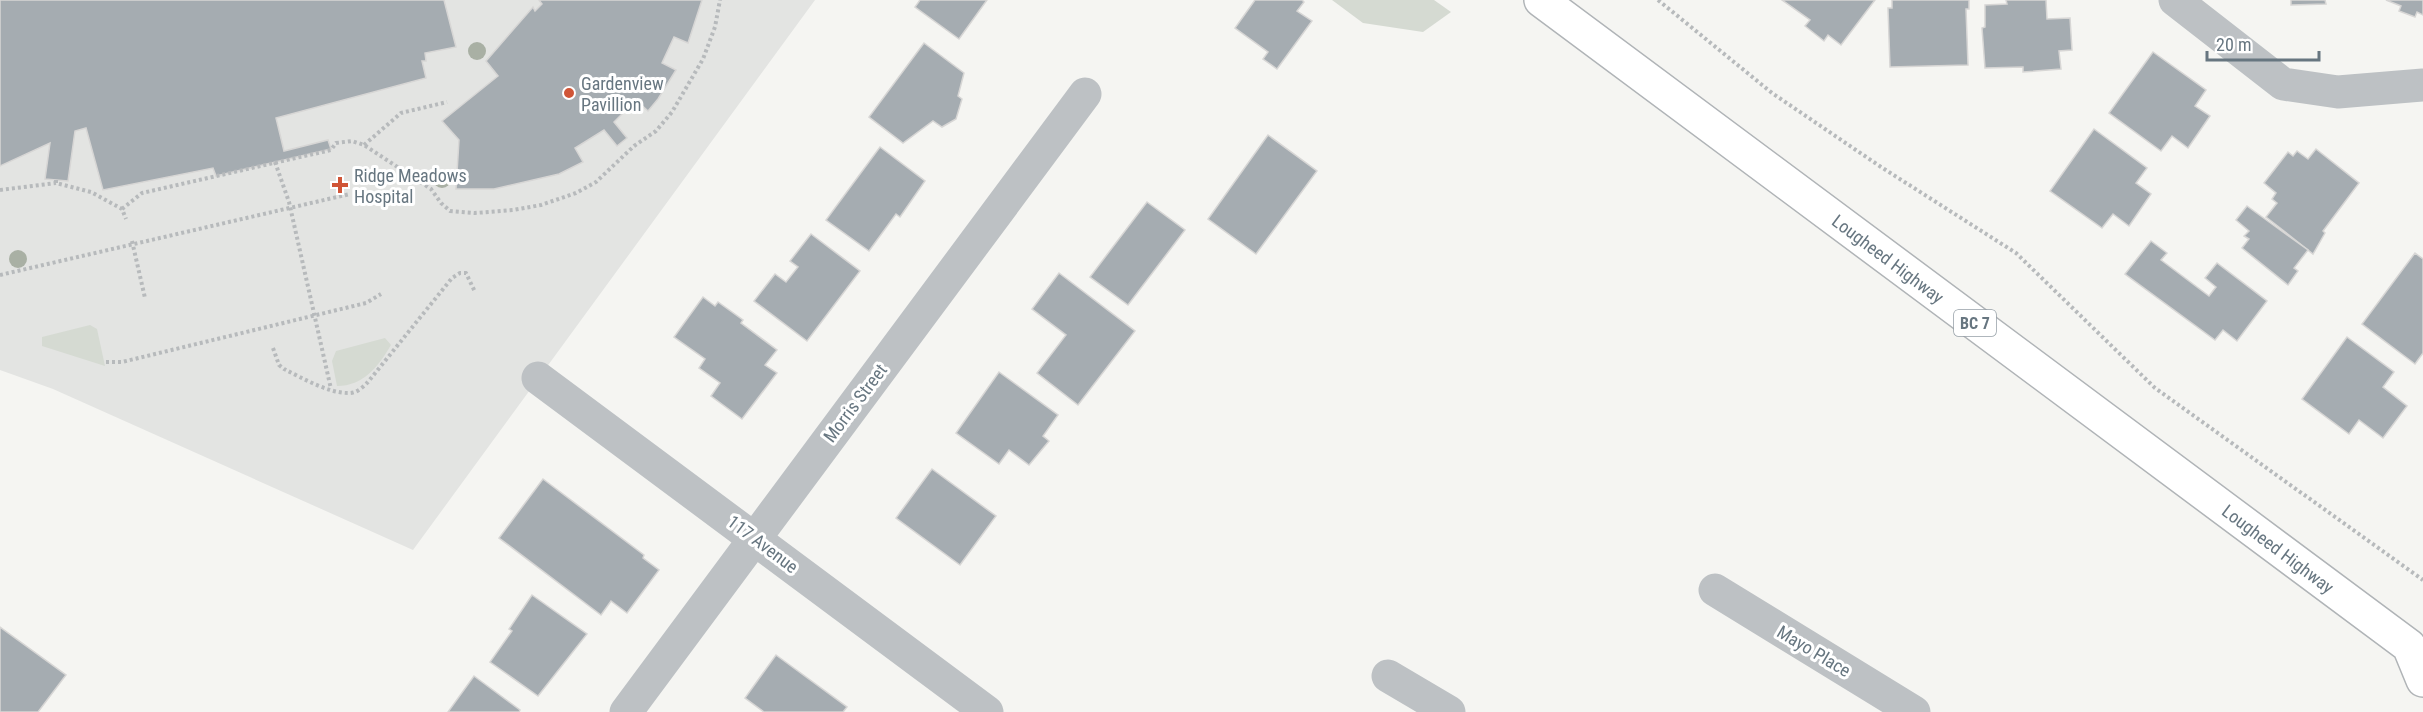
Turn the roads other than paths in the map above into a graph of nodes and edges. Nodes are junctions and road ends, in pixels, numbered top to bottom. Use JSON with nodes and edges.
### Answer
{"nodes":[{"id":1,"x":1541,"y":0,"type":"edge"},
{"id":2,"x":2175,"y":0,"type":"edge"},
{"id":3,"x":2423,"y":85,"type":"edge"},
{"id":4,"x":1085,"y":94,"type":"dead end"},
{"id":5,"x":538,"y":378,"type":"dead end"},
{"id":6,"x":755,"y":538,"type":"junction"},
{"id":7,"x":1715,"y":590,"type":"dead end"},
{"id":8,"x":2416,"y":647,"type":"edge"},
{"id":9,"x":1388,"y":676,"type":"dead end"},
{"id":10,"x":2423,"y":680,"type":"edge"},
{"id":11,"x":626,"y":712,"type":"edge"},
{"id":12,"x":987,"y":712,"type":"edge"},
{"id":13,"x":1449,"y":712,"type":"edge"},
{"id":14,"x":1914,"y":712,"type":"edge"}],
"edges":[{"from":1,"to":8,"type":"highway","name":"Lougheed Highway","number":"BC 7"},
{"from":2,"to":3,"type":"street"},
{"from":4,"to":6,"type":"street","name":"Morris Street"},
{"from":5,"to":6,"type":"street","name":"117 Avenue"},
{"from":6,"to":11,"type":"street","name":"Morris Street"},
{"from":6,"to":12,"type":"street","name":"117 Avenue"},
{"from":7,"to":14,"type":"street","name":"Mayo Place"},
{"from":8,"to":10,"type":"highway","name":"Lougheed Highway","number":"BC 7"},
{"from":9,"to":13,"type":"street"}]}
